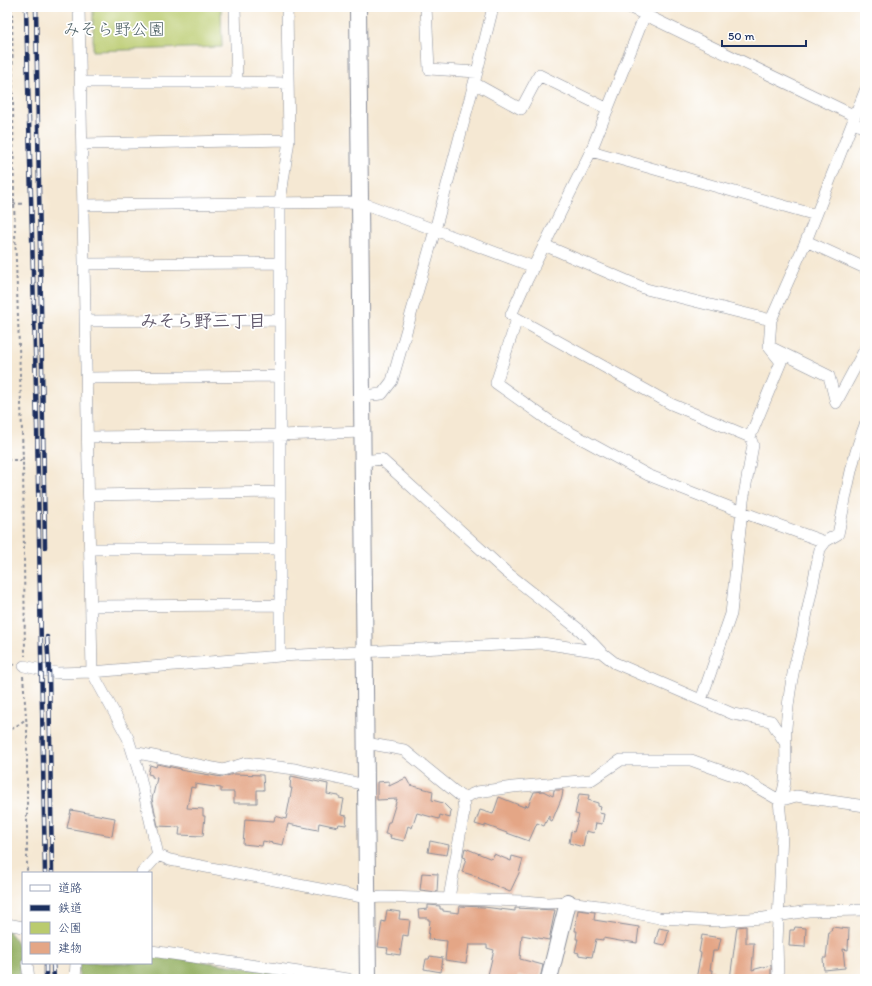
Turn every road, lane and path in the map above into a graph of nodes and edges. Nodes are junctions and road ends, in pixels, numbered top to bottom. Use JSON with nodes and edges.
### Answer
{"nodes":[{"id":1,"x":12,"y":7,"type":"edge"},
{"id":2,"x":79,"y":7,"type":"edge"},
{"id":3,"x":235,"y":7,"type":"edge"},
{"id":4,"x":287,"y":7,"type":"edge"},
{"id":5,"x":358,"y":7,"type":"edge"},
{"id":6,"x":426,"y":7,"type":"edge"},
{"id":7,"x":493,"y":7,"type":"edge"},
{"id":8,"x":629,"y":7,"type":"edge"},
{"id":9,"x":646,"y":10,"type":"edge"},
{"id":10,"x":477,"y":72,"type":"junction"},
{"id":11,"x":81,"y":82,"type":"junction"},
{"id":12,"x":237,"y":82,"type":"junction"},
{"id":13,"x":288,"y":83,"type":"junction"},
{"id":14,"x":474,"y":83,"type":"junction"},
{"id":15,"x":865,"y":91,"type":"edge"},
{"id":16,"x":608,"y":109,"type":"junction"},
{"id":17,"x":854,"y":119,"type":"junction"},
{"id":18,"x":865,"y":128,"type":"edge"},
{"id":19,"x":289,"y":140,"type":"junction"},
{"id":20,"x":82,"y":144,"type":"junction"},
{"id":21,"x":591,"y":151,"type":"junction"},
{"id":22,"x":280,"y":202,"type":"junction"},
{"id":23,"x":360,"y":202,"type":"junction"},
{"id":24,"x":7,"y":203,"type":"edge"},
{"id":25,"x":14,"y":203,"type":"junction"},
{"id":26,"x":25,"y":204,"type":"dead end"},
{"id":27,"x":83,"y":205,"type":"junction"},
{"id":28,"x":816,"y":215,"type":"junction"},
{"id":29,"x":435,"y":230,"type":"junction"},
{"id":30,"x":806,"y":241,"type":"junction"},
{"id":31,"x":544,"y":245,"type":"junction"},
{"id":32,"x":280,"y":262,"type":"junction"},
{"id":33,"x":84,"y":264,"type":"junction"},
{"id":34,"x":534,"y":268,"type":"junction"},
{"id":35,"x":865,"y":268,"type":"edge"},
{"id":36,"x":517,"y":319,"type":"junction"},
{"id":37,"x":280,"y":320,"type":"junction"},
{"id":38,"x":771,"y":320,"type":"junction"},
{"id":39,"x":86,"y":321,"type":"junction"},
{"id":40,"x":770,"y":347,"type":"junction"},
{"id":41,"x":865,"y":349,"type":"edge"},
{"id":42,"x":280,"y":376,"type":"junction"},
{"id":43,"x":86,"y":378,"type":"junction"},
{"id":44,"x":362,"y":396,"type":"junction"},
{"id":45,"x":865,"y":425,"type":"edge"},
{"id":46,"x":362,"y":432,"type":"junction"},
{"id":47,"x":280,"y":434,"type":"junction"},
{"id":48,"x":88,"y":437,"type":"junction"},
{"id":49,"x":750,"y":437,"type":"junction"},
{"id":50,"x":7,"y":460,"type":"edge"},
{"id":51,"x":23,"y":460,"type":"junction"},
{"id":52,"x":363,"y":461,"type":"junction"},
{"id":53,"x":280,"y":492,"type":"junction"},
{"id":54,"x":89,"y":495,"type":"junction"},
{"id":55,"x":742,"y":512,"type":"junction"},
{"id":56,"x":825,"y":542,"type":"junction"},
{"id":57,"x":90,"y":549,"type":"junction"},
{"id":58,"x":280,"y":549,"type":"junction"},
{"id":59,"x":280,"y":605,"type":"junction"},
{"id":60,"x":91,"y":606,"type":"junction"},
{"id":61,"x":365,"y":651,"type":"junction"},
{"id":62,"x":601,"y":652,"type":"junction"},
{"id":63,"x":280,"y":656,"type":"junction"},
{"id":64,"x":24,"y":666,"type":"junction"},
{"id":65,"x":92,"y":672,"type":"junction"},
{"id":66,"x":701,"y":700,"type":"junction"},
{"id":67,"x":26,"y":720,"type":"junction"},
{"id":68,"x":7,"y":733,"type":"edge"},
{"id":69,"x":366,"y":743,"type":"junction"},
{"id":70,"x":786,"y":744,"type":"junction"},
{"id":71,"x":133,"y":752,"type":"junction"},
{"id":72,"x":366,"y":785,"type":"junction"},
{"id":73,"x":463,"y":798,"type":"junction"},
{"id":74,"x":779,"y":801,"type":"junction"},
{"id":75,"x":865,"y":806,"type":"edge"},
{"id":76,"x":158,"y":855,"type":"junction"},
{"id":77,"x":28,"y":872,"type":"edge"},
{"id":78,"x":143,"y":872,"type":"edge"},
{"id":79,"x":367,"y":898,"type":"junction"},
{"id":80,"x":449,"y":898,"type":"junction"},
{"id":81,"x":568,"y":902,"type":"junction"},
{"id":82,"x":865,"y":910,"type":"edge"},
{"id":83,"x":778,"y":916,"type":"junction"},
{"id":84,"x":7,"y":924,"type":"edge"},
{"id":85,"x":22,"y":927,"type":"edge"},
{"id":86,"x":152,"y":951,"type":"edge"},
{"id":87,"x":27,"y":964,"type":"edge"},
{"id":88,"x":76,"y":964,"type":"edge"},
{"id":89,"x":29,"y":979,"type":"edge"},
{"id":90,"x":75,"y":979,"type":"edge"},
{"id":91,"x":348,"y":979,"type":"edge"},
{"id":92,"x":368,"y":979,"type":"edge"},
{"id":93,"x":549,"y":979,"type":"edge"},
{"id":94,"x":778,"y":979,"type":"edge"}],
"edges":[{"from":1,"to":25,"type":"path"},
{"from":2,"to":11,"type":"street"},
{"from":3,"to":12,"type":"street"},
{"from":4,"to":13,"type":"street"},
{"from":5,"to":23,"type":"street"},
{"from":6,"to":10,"type":"street"},
{"from":7,"to":10,"type":"street"},
{"from":8,"to":9,"type":"street"},
{"from":9,"to":16,"type":"street"},
{"from":9,"to":17,"type":"street"},
{"from":10,"to":14,"type":"street"},
{"from":11,"to":12,"type":"street"},
{"from":11,"to":20,"type":"street"},
{"from":12,"to":13,"type":"street"},
{"from":13,"to":19,"type":"street"},
{"from":14,"to":16,"type":"street"},
{"from":14,"to":29,"type":"street"},
{"from":15,"to":17,"type":"street"},
{"from":16,"to":21,"type":"street"},
{"from":17,"to":18,"type":"street"},
{"from":17,"to":28,"type":"street"},
{"from":19,"to":20,"type":"street"},
{"from":19,"to":22,"type":"street"},
{"from":20,"to":27,"type":"street"},
{"from":21,"to":28,"type":"street"},
{"from":21,"to":31,"type":"street"},
{"from":22,"to":23,"type":"street"},
{"from":22,"to":27,"type":"street"},
{"from":22,"to":32,"type":"street"},
{"from":23,"to":29,"type":"street"},
{"from":23,"to":44,"type":"street"},
{"from":24,"to":25,"type":"path"},
{"from":25,"to":26,"type":"path"},
{"from":25,"to":51,"type":"path"},
{"from":27,"to":33,"type":"street"},
{"from":28,"to":30,"type":"street"},
{"from":29,"to":34,"type":"street"},
{"from":29,"to":44,"type":"street"},
{"from":30,"to":35,"type":"street"},
{"from":30,"to":38,"type":"street"},
{"from":31,"to":34,"type":"street"},
{"from":31,"to":38,"type":"street"},
{"from":32,"to":33,"type":"street"},
{"from":32,"to":37,"type":"street"},
{"from":33,"to":39,"type":"street"},
{"from":34,"to":36,"type":"street"},
{"from":36,"to":49,"type":"street"},
{"from":36,"to":55,"type":"street"},
{"from":37,"to":39,"type":"street"},
{"from":37,"to":42,"type":"street"},
{"from":38,"to":40,"type":"street"},
{"from":39,"to":43,"type":"street"},
{"from":40,"to":41,"type":"street"},
{"from":40,"to":49,"type":"street"},
{"from":42,"to":43,"type":"street"},
{"from":42,"to":47,"type":"street"},
{"from":43,"to":48,"type":"street"},
{"from":44,"to":46,"type":"street"},
{"from":45,"to":56,"type":"street"},
{"from":46,"to":47,"type":"street"},
{"from":46,"to":52,"type":"street"},
{"from":47,"to":48,"type":"street"},
{"from":47,"to":53,"type":"street"},
{"from":48,"to":54,"type":"street"},
{"from":49,"to":55,"type":"street"},
{"from":50,"to":51,"type":"path"},
{"from":51,"to":64,"type":"path"},
{"from":52,"to":61,"type":"street"},
{"from":52,"to":62,"type":"street"},
{"from":53,"to":54,"type":"street"},
{"from":53,"to":58,"type":"street"},
{"from":54,"to":57,"type":"street"},
{"from":55,"to":56,"type":"street"},
{"from":55,"to":66,"type":"street"},
{"from":56,"to":70,"type":"street"},
{"from":57,"to":58,"type":"street"},
{"from":57,"to":60,"type":"street"},
{"from":58,"to":59,"type":"street"},
{"from":59,"to":60,"type":"street"},
{"from":59,"to":63,"type":"street"},
{"from":60,"to":65,"type":"street"},
{"from":61,"to":62,"type":"street"},
{"from":61,"to":63,"type":"street"},
{"from":61,"to":69,"type":"street"},
{"from":62,"to":66,"type":"street"},
{"from":63,"to":65,"type":"street"},
{"from":64,"to":65,"type":"street"},
{"from":64,"to":67,"type":"path"},
{"from":65,"to":71,"type":"street"},
{"from":66,"to":70,"type":"street"},
{"from":67,"to":68,"type":"path"},
{"from":67,"to":77,"type":"path"},
{"from":69,"to":72,"type":"street"},
{"from":69,"to":73,"type":"street"},
{"from":70,"to":74,"type":"street"},
{"from":71,"to":72,"type":"street"},
{"from":71,"to":76,"type":"street"},
{"from":72,"to":79,"type":"street"},
{"from":73,"to":74,"type":"street"},
{"from":73,"to":80,"type":"street"},
{"from":74,"to":75,"type":"street"},
{"from":74,"to":83,"type":"street"},
{"from":76,"to":78,"type":"street"},
{"from":76,"to":79,"type":"street"},
{"from":79,"to":80,"type":"street"},
{"from":79,"to":92,"type":"street"},
{"from":80,"to":81,"type":"street"},
{"from":81,"to":83,"type":"street"},
{"from":81,"to":93,"type":"street"},
{"from":82,"to":83,"type":"street"},
{"from":83,"to":94,"type":"street"},
{"from":84,"to":85,"type":"street"},
{"from":86,"to":91,"type":"street"},
{"from":87,"to":89,"type":"street"},
{"from":88,"to":90,"type":"street"}]}
